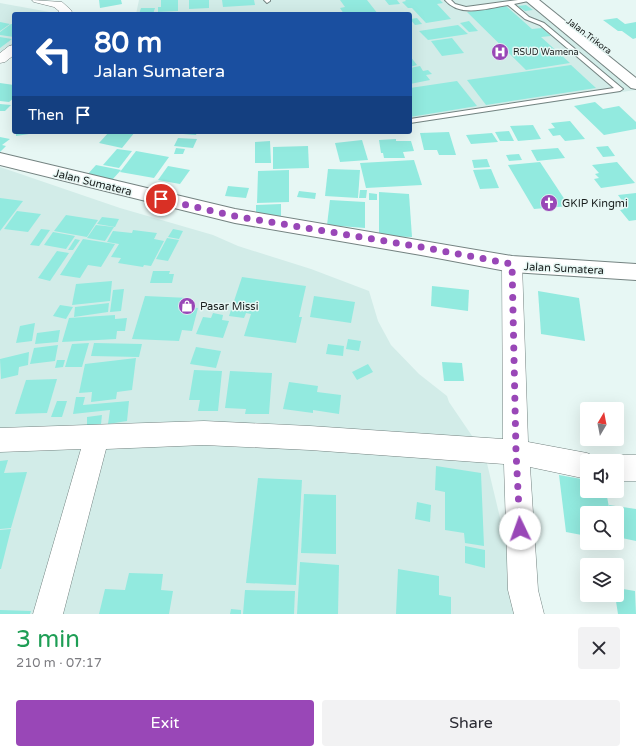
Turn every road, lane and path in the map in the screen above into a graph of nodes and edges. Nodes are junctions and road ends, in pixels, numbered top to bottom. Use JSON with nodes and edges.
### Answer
{"nodes":[{"id":1,"x":38,"y":0,"type":"edge"},
{"id":2,"x":448,"y":0,"type":"edge"},
{"id":3,"x":531,"y":0,"type":"edge"},
{"id":4,"x":543,"y":0,"type":"edge"},
{"id":5,"x":509,"y":3,"type":"junction"},
{"id":6,"x":63,"y":12,"type":"edge"},
{"id":7,"x":12,"y":50,"type":"edge"},
{"id":8,"x":0,"y":59,"type":"edge"},
{"id":9,"x":636,"y":81,"type":"edge"},
{"id":10,"x":620,"y":89,"type":"junction"},
{"id":11,"x":412,"y":121,"type":"edge"},
{"id":12,"x":0,"y":159,"type":"edge"},
{"id":13,"x":512,"y":264,"type":"junction"},
{"id":14,"x":636,"y":272,"type":"edge"},
{"id":15,"x":97,"y":436,"type":"junction"},
{"id":16,"x":0,"y":440,"type":"edge"},
{"id":17,"x":516,"y":452,"type":"junction"},
{"id":18,"x":580,"y":465,"type":"edge"},
{"id":19,"x":624,"y":468,"type":"edge"},
{"id":20,"x":636,"y":468,"type":"edge"},
{"id":21,"x":48,"y":614,"type":"edge"},
{"id":22,"x":529,"y":614,"type":"edge"}],
"edges":[{"from":1,"to":6,"type":"street"},
{"from":2,"to":5,"type":"lane"},
{"from":3,"to":5,"type":"lane"},
{"from":3,"to":9,"type":"main road","name":"Jalan Trikora"},
{"from":4,"to":9,"type":"main road","name":"Jalan Trikora"},
{"from":5,"to":10,"type":"lane"},
{"from":7,"to":8,"type":"street"},
{"from":9,"to":10,"type":"lane"},
{"from":10,"to":11,"type":"lane"},
{"from":12,"to":13,"type":"main road","name":"Jalan Sumatera"},
{"from":13,"to":14,"type":"main road","name":"Jalan Sumatera"},
{"from":13,"to":17,"type":"street"},
{"from":15,"to":16,"type":"street"},
{"from":15,"to":17,"type":"street"},
{"from":15,"to":21,"type":"street"},
{"from":17,"to":18,"type":"street"},
{"from":17,"to":22,"type":"street"},
{"from":19,"to":20,"type":"street"}]}
